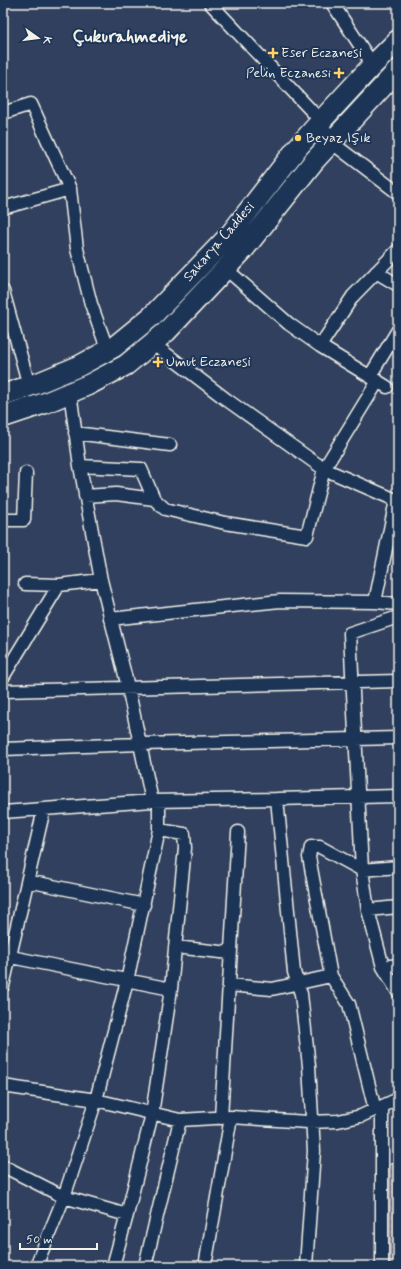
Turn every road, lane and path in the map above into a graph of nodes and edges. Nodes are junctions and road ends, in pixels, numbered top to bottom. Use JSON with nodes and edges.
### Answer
{"nodes":[{"id":1,"x":210,"y":3,"type":"edge"},
{"id":2,"x":332,"y":3,"type":"edge"},
{"id":3,"x":398,"y":40,"type":"edge"},
{"id":4,"x":373,"y":65,"type":"junction"},
{"id":5,"x":398,"y":70,"type":"edge"},
{"id":6,"x":3,"y":113,"type":"edge"},
{"id":7,"x":321,"y":121,"type":"junction"},
{"id":8,"x":331,"y":142,"type":"junction"},
{"id":9,"x":70,"y":189,"type":"junction"},
{"id":10,"x":398,"y":193,"type":"edge"},
{"id":11,"x":3,"y":208,"type":"edge"},
{"id":12,"x":398,"y":250,"type":"edge"},
{"id":13,"x":226,"y":269,"type":"junction"},
{"id":14,"x":376,"y":272,"type":"junction"},
{"id":15,"x":398,"y":285,"type":"edge"},
{"id":16,"x":3,"y":291,"type":"edge"},
{"id":17,"x":398,"y":330,"type":"edge"},
{"id":18,"x":152,"y":343,"type":"junction"},
{"id":19,"x":320,"y":346,"type":"junction"},
{"id":20,"x":108,"y":351,"type":"junction"},
{"id":21,"x":379,"y":381,"type":"junction"},
{"id":22,"x":30,"y":386,"type":"junction"},
{"id":23,"x":70,"y":392,"type":"junction"},
{"id":24,"x":3,"y":395,"type":"edge"},
{"id":25,"x":3,"y":417,"type":"edge"},
{"id":26,"x":75,"y":433,"type":"junction"},
{"id":27,"x":170,"y":445,"type":"dead end"},
{"id":28,"x":80,"y":466,"type":"junction"},
{"id":29,"x":324,"y":469,"type":"junction"},
{"id":30,"x":26,"y":473,"type":"dead end"},
{"id":31,"x":85,"y":496,"type":"junction"},
{"id":32,"x":154,"y":499,"type":"junction"},
{"id":33,"x":397,"y":501,"type":"edge"},
{"id":34,"x":3,"y":520,"type":"edge"},
{"id":35,"x":101,"y":580,"type":"junction"},
{"id":36,"x":25,"y":584,"type":"dead end"},
{"id":37,"x":59,"y":585,"type":"junction"},
{"id":38,"x":375,"y":602,"type":"junction"},
{"id":39,"x":398,"y":604,"type":"edge"},
{"id":40,"x":398,"y":617,"type":"edge"},
{"id":41,"x":110,"y":619,"type":"junction"},
{"id":42,"x":3,"y":677,"type":"edge"},
{"id":43,"x":398,"y":681,"type":"edge"},
{"id":44,"x":353,"y":682,"type":"junction"},
{"id":45,"x":128,"y":687,"type":"junction"},
{"id":46,"x":3,"y":691,"type":"edge"},
{"id":47,"x":398,"y":738,"type":"edge"},
{"id":48,"x":356,"y":739,"type":"junction"},
{"id":49,"x":140,"y":744,"type":"junction"},
{"id":50,"x":3,"y":749,"type":"edge"},
{"id":51,"x":398,"y":796,"type":"edge"},
{"id":52,"x":359,"y":797,"type":"junction"},
{"id":53,"x":277,"y":799,"type":"junction"},
{"id":54,"x":156,"y":801,"type":"junction"},
{"id":55,"x":44,"y":809,"type":"junction"},
{"id":56,"x":3,"y":812,"type":"edge"},
{"id":57,"x":159,"y":830,"type":"junction"},
{"id":58,"x":238,"y":832,"type":"dead end"},
{"id":59,"x":398,"y":867,"type":"edge"},
{"id":60,"x":362,"y":870,"type":"junction"},
{"id":61,"x":28,"y":881,"type":"junction"},
{"id":62,"x":144,"y":905,"type":"junction"},
{"id":63,"x":398,"y":907,"type":"edge"},
{"id":64,"x":368,"y":910,"type":"junction"},
{"id":65,"x":175,"y":948,"type":"junction"},
{"id":66,"x":230,"y":953,"type":"junction"},
{"id":67,"x":11,"y":957,"type":"junction"},
{"id":68,"x":398,"y":965,"type":"edge"},
{"id":69,"x":383,"y":967,"type":"junction"},
{"id":70,"x":331,"y":976,"type":"junction"},
{"id":71,"x":127,"y":981,"type":"junction"},
{"id":72,"x":298,"y":984,"type":"junction"},
{"id":73,"x":230,"y":985,"type":"junction"},
{"id":74,"x":3,"y":986,"type":"edge"},
{"id":75,"x":171,"y":988,"type":"junction"},
{"id":76,"x":398,"y":992,"type":"edge"},
{"id":77,"x":3,"y":1086,"type":"edge"},
{"id":78,"x":398,"y":1099,"type":"edge"},
{"id":79,"x":96,"y":1100,"type":"junction"},
{"id":80,"x":378,"y":1108,"type":"junction"},
{"id":81,"x":152,"y":1114,"type":"junction"},
{"id":82,"x":226,"y":1117,"type":"junction"},
{"id":83,"x":180,"y":1120,"type":"junction"},
{"id":84,"x":313,"y":1122,"type":"junction"},
{"id":85,"x":3,"y":1166,"type":"edge"},
{"id":86,"x":64,"y":1197,"type":"junction"},
{"id":87,"x":128,"y":1215,"type":"junction"},
{"id":88,"x":36,"y":1266,"type":"edge"},
{"id":89,"x":113,"y":1266,"type":"edge"},
{"id":90,"x":145,"y":1266,"type":"edge"},
{"id":91,"x":205,"y":1266,"type":"edge"},
{"id":92,"x":306,"y":1266,"type":"edge"},
{"id":93,"x":382,"y":1266,"type":"edge"}],
"edges":[{"from":1,"to":7,"type":"street"},
{"from":2,"to":4,"type":"street"},
{"from":3,"to":4,"type":"main road","name":"Sakarya Caddesi"},
{"from":4,"to":7,"type":"main road","name":"Sakarya Caddesi"},
{"from":5,"to":8,"type":"main road","name":"Sakarya Caddesi"},
{"from":6,"to":9,"type":"street"},
{"from":7,"to":8,"type":"street"},
{"from":7,"to":20,"type":"main road","name":"Sakarya Caddesi"},
{"from":8,"to":10,"type":"street"},
{"from":8,"to":13,"type":"main road","name":"Sakarya Caddesi"},
{"from":9,"to":11,"type":"street"},
{"from":9,"to":20,"type":"street"},
{"from":12,"to":14,"type":"street"},
{"from":13,"to":18,"type":"main road","name":"Sakarya Caddesi"},
{"from":13,"to":19,"type":"street"},
{"from":14,"to":15,"type":"street"},
{"from":14,"to":19,"type":"street"},
{"from":16,"to":22,"type":"street"},
{"from":17,"to":21,"type":"street"},
{"from":18,"to":23,"type":"main road","name":"Sakarya Caddesi"},
{"from":18,"to":29,"type":"street"},
{"from":19,"to":21,"type":"street"},
{"from":20,"to":22,"type":"main road","name":"Sakarya Caddesi"},
{"from":21,"to":29,"type":"street"},
{"from":22,"to":24,"type":"main road","name":"Sakarya Caddesi"},
{"from":23,"to":25,"type":"main road","name":"Sakarya Caddesi"},
{"from":23,"to":26,"type":"street"},
{"from":26,"to":27,"type":"street"},
{"from":26,"to":28,"type":"street"},
{"from":28,"to":31,"type":"street"},
{"from":28,"to":32,"type":"street"},
{"from":29,"to":32,"type":"street"},
{"from":29,"to":33,"type":"street"},
{"from":30,"to":34,"type":"street"},
{"from":31,"to":32,"type":"street"},
{"from":31,"to":35,"type":"street"},
{"from":33,"to":38,"type":"street"},
{"from":35,"to":37,"type":"street"},
{"from":35,"to":41,"type":"street"},
{"from":36,"to":37,"type":"street"},
{"from":37,"to":42,"type":"street"},
{"from":38,"to":39,"type":"street"},
{"from":38,"to":41,"type":"street"},
{"from":40,"to":44,"type":"street"},
{"from":41,"to":45,"type":"street"},
{"from":43,"to":44,"type":"street"},
{"from":44,"to":45,"type":"street"},
{"from":44,"to":48,"type":"street"},
{"from":45,"to":46,"type":"street"},
{"from":45,"to":49,"type":"street"},
{"from":47,"to":48,"type":"street"},
{"from":48,"to":49,"type":"street"},
{"from":48,"to":52,"type":"street"},
{"from":49,"to":50,"type":"street"},
{"from":49,"to":54,"type":"street"},
{"from":51,"to":52,"type":"street"},
{"from":52,"to":53,"type":"street"},
{"from":52,"to":60,"type":"street"},
{"from":53,"to":54,"type":"street"},
{"from":53,"to":72,"type":"street"},
{"from":54,"to":55,"type":"street"},
{"from":54,"to":57,"type":"street"},
{"from":55,"to":56,"type":"street"},
{"from":55,"to":61,"type":"street"},
{"from":57,"to":62,"type":"street"},
{"from":57,"to":65,"type":"street"},
{"from":58,"to":66,"type":"street"},
{"from":59,"to":60,"type":"street"},
{"from":60,"to":64,"type":"street"},
{"from":60,"to":70,"type":"street"},
{"from":61,"to":62,"type":"street"},
{"from":61,"to":67,"type":"street"},
{"from":62,"to":71,"type":"street"},
{"from":63,"to":64,"type":"street"},
{"from":64,"to":69,"type":"street"},
{"from":65,"to":66,"type":"street"},
{"from":65,"to":75,"type":"street"},
{"from":66,"to":73,"type":"street"},
{"from":67,"to":71,"type":"street"},
{"from":67,"to":74,"type":"street"},
{"from":68,"to":69,"type":"street"},
{"from":69,"to":76,"type":"street"},
{"from":70,"to":72,"type":"street"},
{"from":70,"to":80,"type":"street"},
{"from":71,"to":75,"type":"street"},
{"from":71,"to":79,"type":"street"},
{"from":72,"to":73,"type":"street"},
{"from":72,"to":84,"type":"street"},
{"from":73,"to":82,"type":"street"},
{"from":75,"to":81,"type":"street"},
{"from":77,"to":79,"type":"street"},
{"from":78,"to":80,"type":"street"},
{"from":79,"to":81,"type":"street"},
{"from":79,"to":86,"type":"street"},
{"from":80,"to":84,"type":"street"},
{"from":80,"to":93,"type":"street"},
{"from":81,"to":83,"type":"street"},
{"from":81,"to":87,"type":"street"},
{"from":82,"to":83,"type":"street"},
{"from":82,"to":84,"type":"street"},
{"from":82,"to":91,"type":"street"},
{"from":83,"to":90,"type":"street"},
{"from":84,"to":92,"type":"street"},
{"from":85,"to":86,"type":"street"},
{"from":86,"to":87,"type":"street"},
{"from":86,"to":88,"type":"street"},
{"from":87,"to":89,"type":"street"}]}
